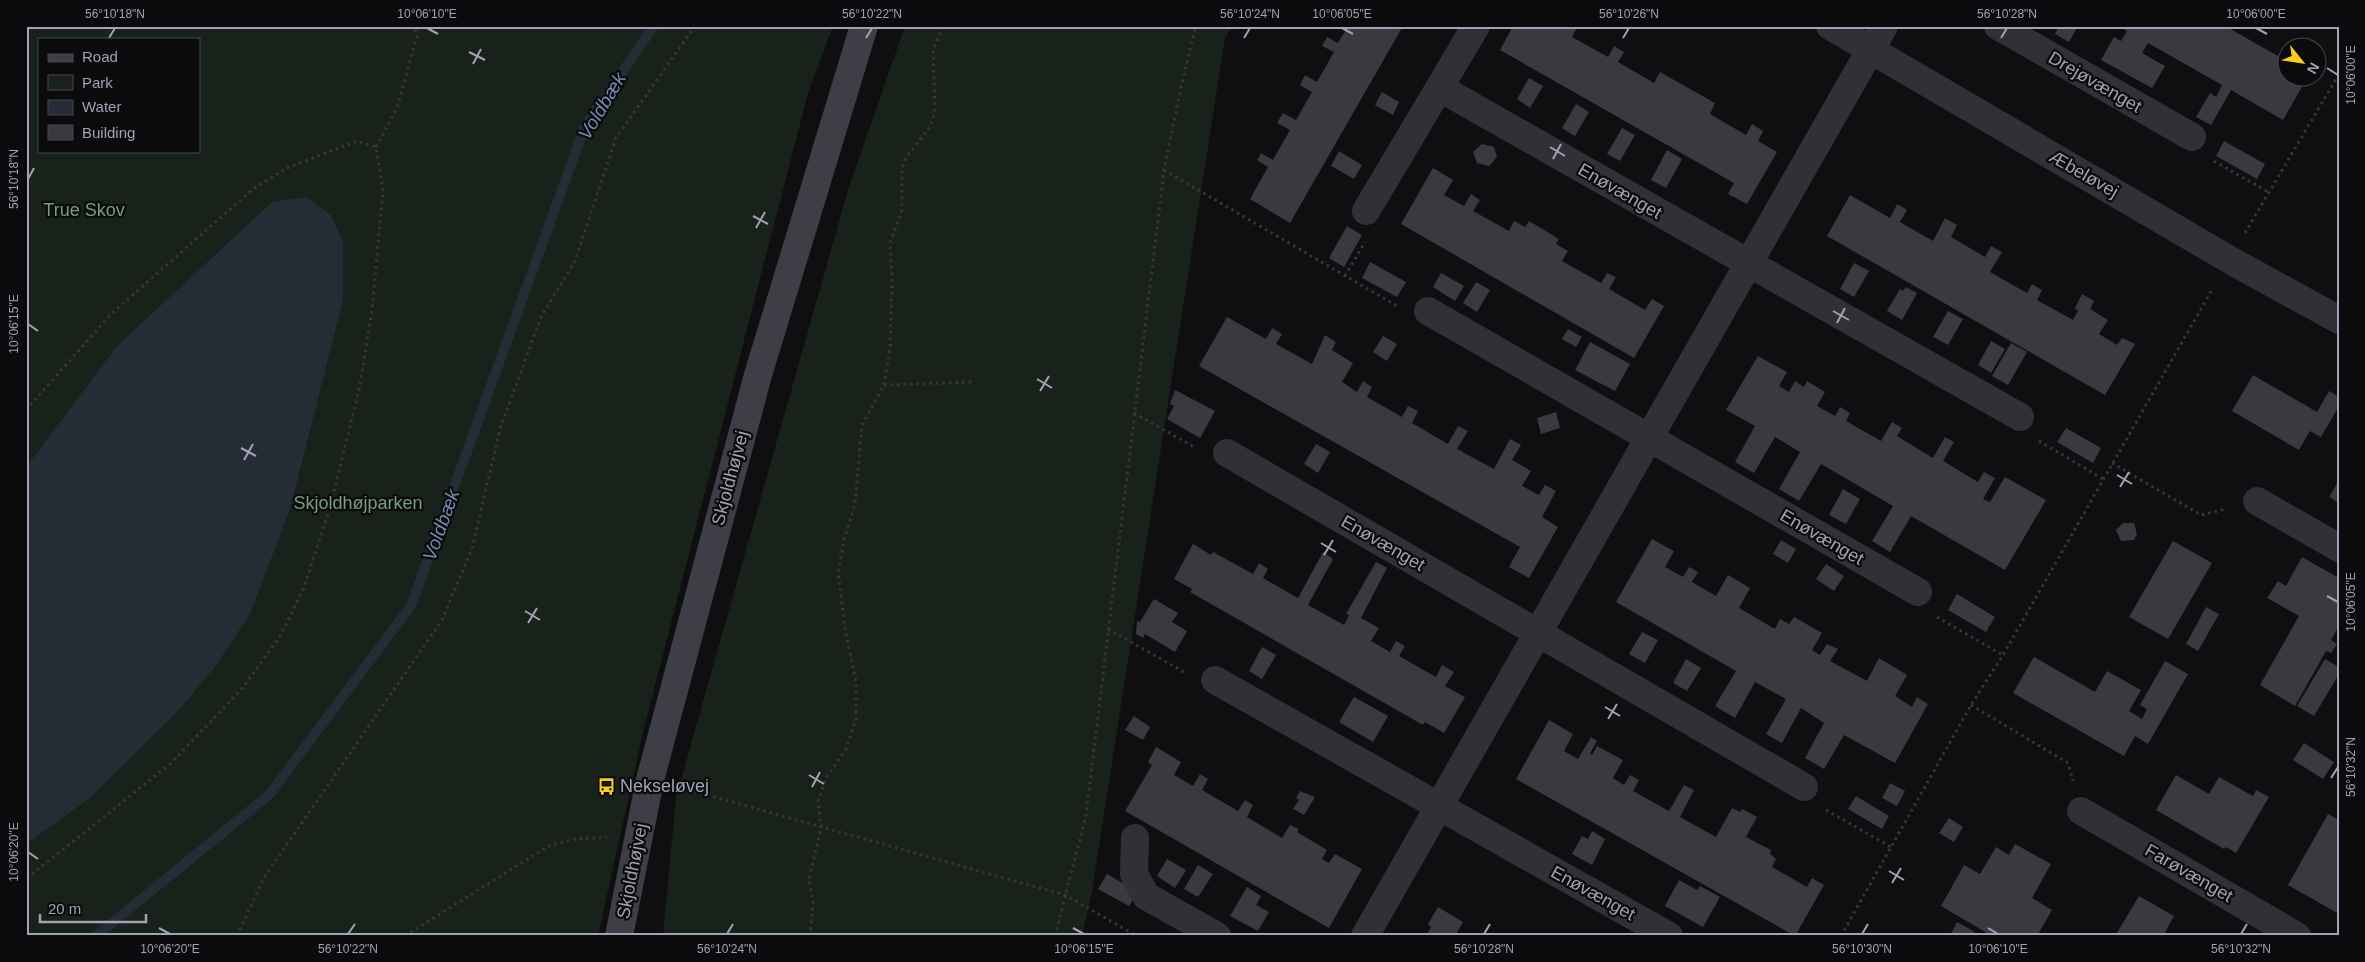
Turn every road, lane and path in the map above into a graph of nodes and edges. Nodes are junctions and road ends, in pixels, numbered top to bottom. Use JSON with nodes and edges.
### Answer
{"nodes":[{"id":1,"x":414,"y":26,"type":"edge"},
{"id":2,"x":695,"y":26,"type":"edge"},
{"id":3,"x":864,"y":26,"type":"edge"},
{"id":4,"x":944,"y":26,"type":"edge"},
{"id":5,"x":1196,"y":26,"type":"edge"},
{"id":6,"x":1476,"y":26,"type":"edge"},
{"id":7,"x":1830,"y":26,"type":"edge"},
{"id":8,"x":1884,"y":26,"type":"edge"},
{"id":9,"x":1998,"y":26,"type":"edge"},
{"id":10,"x":1870,"y":50,"type":"junction"},
{"id":11,"x":2339,"y":74,"type":"edge"},
{"id":12,"x":1440,"y":88,"type":"junction"},
{"id":13,"x":2192,"y":137,"type":"joint"},
{"id":14,"x":376,"y":147,"type":"junction"},
{"id":15,"x":1164,"y":170,"type":"junction"},
{"id":16,"x":2268,"y":192,"type":"junction"},
{"id":17,"x":1366,"y":211,"type":"dead end"},
{"id":18,"x":2230,"y":260,"type":"junction"},
{"id":19,"x":1748,"y":264,"type":"junction"},
{"id":20,"x":1428,"y":311,"type":"joint"},
{"id":21,"x":2339,"y":320,"type":"edge"},
{"id":22,"x":974,"y":382,"type":"dead end"},
{"id":23,"x":884,"y":385,"type":"junction"},
{"id":24,"x":26,"y":410,"type":"edge"},
{"id":25,"x":1134,"y":413,"type":"junction"},
{"id":26,"x":2020,"y":417,"type":"joint"},
{"id":27,"x":1649,"y":438,"type":"junction"},
{"id":28,"x":1227,"y":453,"type":"joint"},
{"id":29,"x":2112,"y":463,"type":"junction"},
{"id":30,"x":2103,"y":479,"type":"junction"},
{"id":31,"x":2257,"y":501,"type":"joint"},
{"id":32,"x":2339,"y":548,"type":"edge"},
{"id":33,"x":1918,"y":592,"type":"joint"},
{"id":34,"x":1108,"y":629,"type":"junction"},
{"id":35,"x":1538,"y":632,"type":"junction"},
{"id":36,"x":2003,"y":655,"type":"junction"},
{"id":37,"x":1215,"y":680,"type":"joint"},
{"id":38,"x":1971,"y":705,"type":"junction"},
{"id":39,"x":650,"y":780,"type":"junction"},
{"id":40,"x":1804,"y":787,"type":"joint"},
{"id":41,"x":1438,"y":807,"type":"junction"},
{"id":42,"x":2081,"y":811,"type":"joint"},
{"id":43,"x":821,"y":827,"type":"junction"},
{"id":44,"x":638,"y":837,"type":"junction"},
{"id":45,"x":1134,"y":838,"type":"dead end"},
{"id":46,"x":1891,"y":847,"type":"junction"},
{"id":47,"x":26,"y":879,"type":"edge"},
{"id":48,"x":1065,"y":895,"type":"junction"},
{"id":49,"x":237,"y":936,"type":"edge"},
{"id":50,"x":405,"y":936,"type":"edge"},
{"id":51,"x":619,"y":936,"type":"edge"},
{"id":52,"x":810,"y":936,"type":"edge"},
{"id":53,"x":1055,"y":936,"type":"edge"},
{"id":54,"x":1137,"y":936,"type":"edge"},
{"id":55,"x":1217,"y":936,"type":"edge"},
{"id":56,"x":1365,"y":936,"type":"edge"},
{"id":57,"x":1669,"y":936,"type":"edge"},
{"id":58,"x":1841,"y":936,"type":"edge"},
{"id":59,"x":2297,"y":936,"type":"edge"}],
"edges":[{"from":1,"to":14,"type":"path"},
{"from":2,"to":49,"type":"path"},
{"from":3,"to":39,"type":"street","name":"Skjoldhøjvej"},
{"from":4,"to":23,"type":"path"},
{"from":5,"to":15,"type":"path"},
{"from":6,"to":12,"type":"street"},
{"from":7,"to":10,"type":"street","name":"Æbeløvej"},
{"from":8,"to":10,"type":"street"},
{"from":9,"to":13,"type":"street","name":"Drejøvænget"},
{"from":10,"to":18,"type":"street","name":"Æbeløvej"},
{"from":10,"to":19,"type":"street"},
{"from":11,"to":16,"type":"path"},
{"from":12,"to":17,"type":"street"},
{"from":12,"to":19,"type":"street","name":"Enøvænget"},
{"from":13,"to":16,"type":"path"},
{"from":14,"to":24,"type":"path"},
{"from":14,"to":47,"type":"path"},
{"from":15,"to":20,"type":"path"},
{"from":15,"to":25,"type":"path"},
{"from":16,"to":18,"type":"path"},
{"from":18,"to":21,"type":"street","name":"Æbeløvej"},
{"from":18,"to":29,"type":"path"},
{"from":19,"to":26,"type":"street","name":"Enøvænget"},
{"from":19,"to":27,"type":"street"},
{"from":20,"to":27,"type":"street","name":"Enøvænget"},
{"from":22,"to":23,"type":"path"},
{"from":23,"to":43,"type":"path"},
{"from":25,"to":28,"type":"path"},
{"from":25,"to":34,"type":"path"},
{"from":26,"to":30,"type":"path"},
{"from":27,"to":33,"type":"street","name":"Enøvænget"},
{"from":27,"to":35,"type":"street"},
{"from":28,"to":35,"type":"street","name":"Enøvænget"},
{"from":29,"to":30,"type":"path"},
{"from":29,"to":31,"type":"path"},
{"from":30,"to":36,"type":"path"},
{"from":31,"to":32,"type":"street"},
{"from":33,"to":36,"type":"path"},
{"from":34,"to":37,"type":"path"},
{"from":34,"to":48,"type":"path"},
{"from":35,"to":40,"type":"street","name":"Enøvænget"},
{"from":35,"to":41,"type":"street"},
{"from":36,"to":38,"type":"path"},
{"from":37,"to":41,"type":"street","name":"Enøvænget"},
{"from":38,"to":42,"type":"path"},
{"from":38,"to":46,"type":"path"},
{"from":39,"to":43,"type":"path"},
{"from":39,"to":44,"type":"street","name":"Skjoldhøjvej"},
{"from":40,"to":46,"type":"path"},
{"from":41,"to":56,"type":"street"},
{"from":41,"to":57,"type":"street","name":"Enøvænget"},
{"from":42,"to":59,"type":"street","name":"Farøvænget"},
{"from":43,"to":48,"type":"path"},
{"from":43,"to":52,"type":"path"},
{"from":44,"to":50,"type":"path"},
{"from":44,"to":51,"type":"street","name":"Skjoldhøjvej"},
{"from":45,"to":55,"type":"street"},
{"from":46,"to":58,"type":"path"},
{"from":48,"to":53,"type":"path"},
{"from":48,"to":54,"type":"path"}]}
